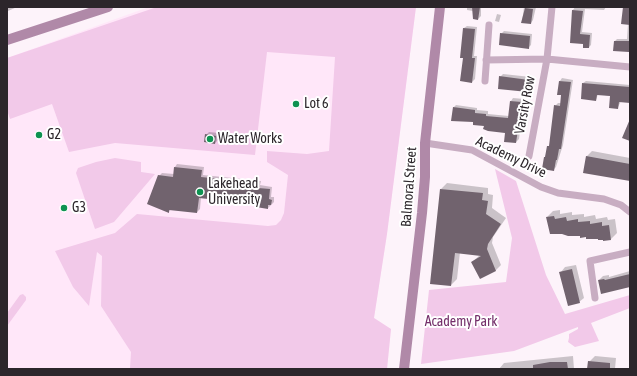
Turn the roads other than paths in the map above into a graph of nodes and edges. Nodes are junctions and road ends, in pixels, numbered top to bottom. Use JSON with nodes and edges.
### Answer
{"nodes":[{"id":1,"x":108,"y":7,"type":"edge"},
{"id":2,"x":440,"y":7,"type":"edge"},
{"id":3,"x":552,"y":7,"type":"edge"},
{"id":4,"x":489,"y":25,"type":"dead end"},
{"id":5,"x":7,"y":40,"type":"edge"},
{"id":6,"x":486,"y":60,"type":"junction"},
{"id":7,"x":547,"y":60,"type":"junction"},
{"id":8,"x":630,"y":67,"type":"edge"},
{"id":9,"x":485,"y":81,"type":"dead end"},
{"id":10,"x":425,"y":143,"type":"junction"},
{"id":11,"x":529,"y":156,"type":"dead end"},
{"id":12,"x":630,"y":212,"type":"edge"},
{"id":13,"x":630,"y":252,"type":"edge"},
{"id":14,"x":595,"y":298,"type":"dead end"},
{"id":15,"x":404,"y":369,"type":"edge"}],
"edges":[{"from":1,"to":5,"type":"main road"},
{"from":2,"to":10,"type":"main road","name":"Balmoral Street"},
{"from":3,"to":7,"type":"street","name":"Varsity Row"},
{"from":4,"to":6,"type":"street"},
{"from":6,"to":7,"type":"street"},
{"from":6,"to":9,"type":"street"},
{"from":7,"to":8,"type":"street"},
{"from":7,"to":11,"type":"street","name":"Varsity Row"},
{"from":10,"to":12,"type":"street","name":"Academy Drive"},
{"from":10,"to":15,"type":"main road","name":"Balmoral Street"},
{"from":13,"to":14,"type":"street"}]}
